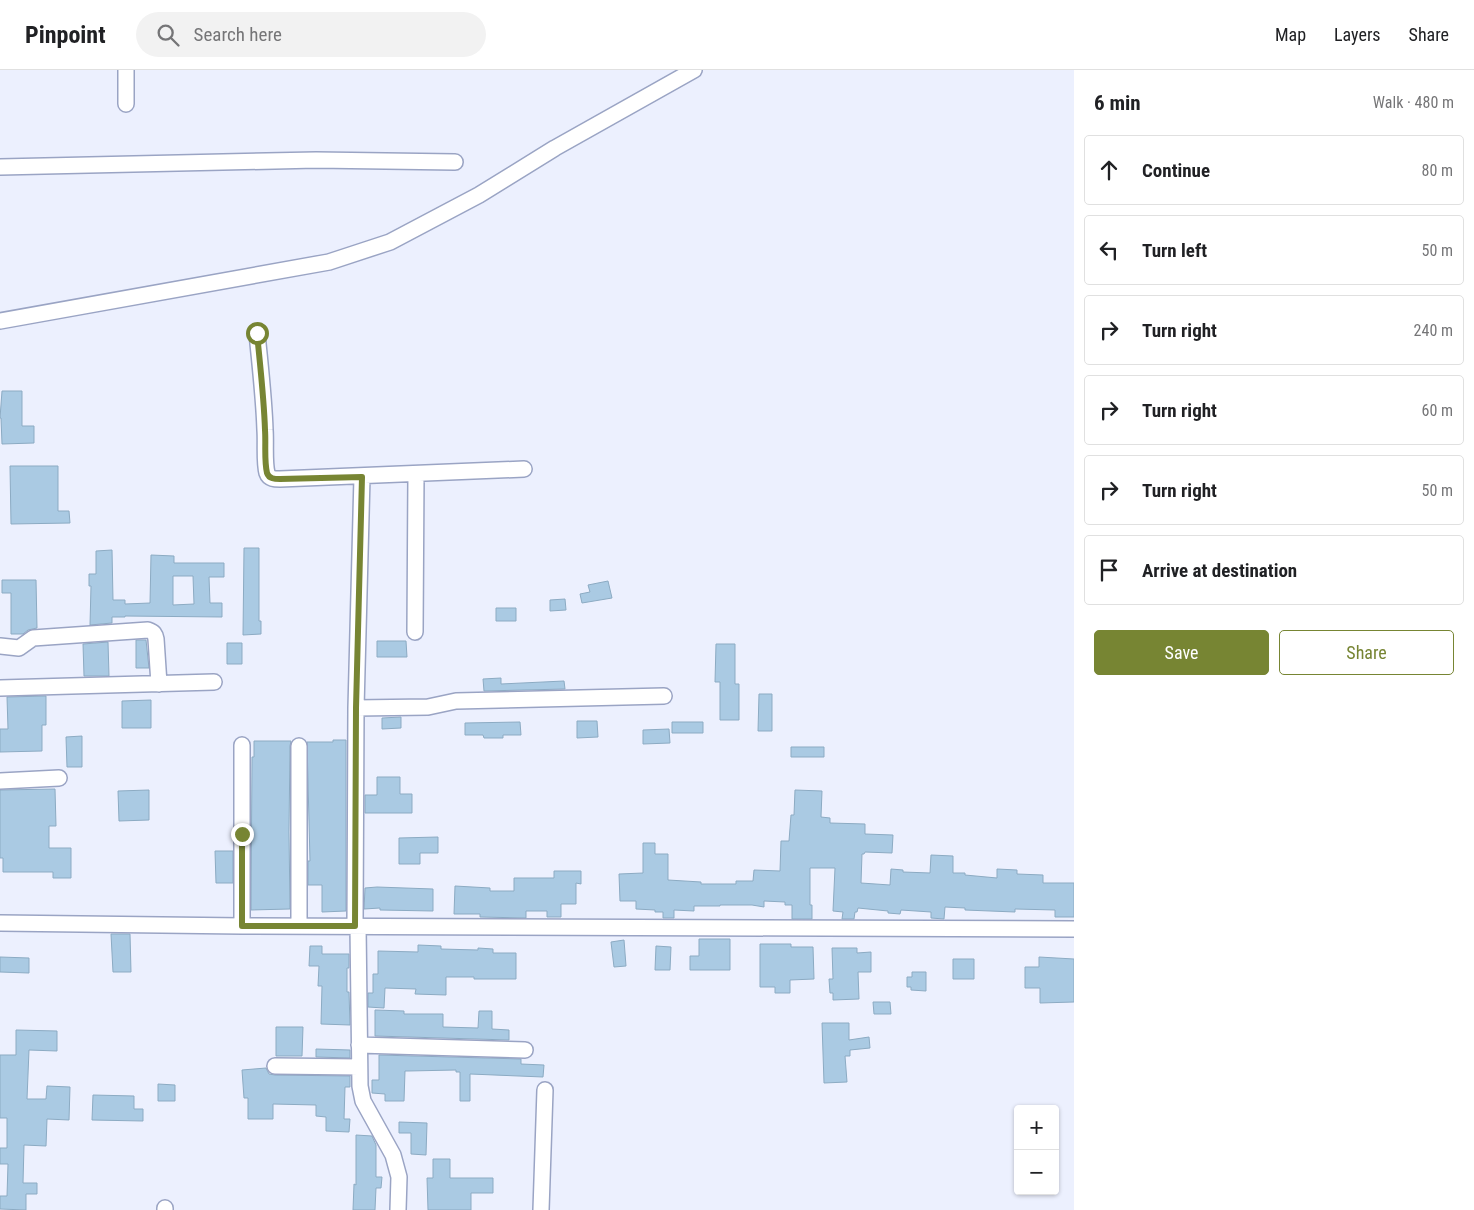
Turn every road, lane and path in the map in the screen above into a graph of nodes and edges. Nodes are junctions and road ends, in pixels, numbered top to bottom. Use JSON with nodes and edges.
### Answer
{"nodes":[{"id":1,"x":126,"y":70,"type":"edge"},
{"id":2,"x":694,"y":70,"type":"edge"},
{"id":3,"x":126,"y":104,"type":"dead end"},
{"id":4,"x":455,"y":162,"type":"dead end"},
{"id":5,"x":0,"y":167,"type":"edge"},
{"id":6,"x":0,"y":321,"type":"edge"},
{"id":7,"x":257,"y":333,"type":"dead end"},
{"id":8,"x":524,"y":469,"type":"dead end"},
{"id":9,"x":416,"y":474,"type":"junction"},
{"id":10,"x":362,"y":477,"type":"junction"},
{"id":11,"x":415,"y":632,"type":"dead end"},
{"id":12,"x":0,"y":646,"type":"edge"},
{"id":13,"x":214,"y":682,"type":"dead end"},
{"id":14,"x":159,"y":684,"type":"junction"},
{"id":15,"x":0,"y":688,"type":"edge"},
{"id":16,"x":664,"y":696,"type":"dead end"},
{"id":17,"x":356,"y":708,"type":"junction"},
{"id":18,"x":242,"y":745,"type":"dead end"},
{"id":19,"x":299,"y":746,"type":"dead end"},
{"id":20,"x":59,"y":778,"type":"dead end"},
{"id":21,"x":0,"y":781,"type":"edge"},
{"id":22,"x":0,"y":923,"type":"edge"},
{"id":23,"x":299,"y":925,"type":"junction"},
{"id":24,"x":242,"y":926,"type":"junction"},
{"id":25,"x":356,"y":926,"type":"junction"},
{"id":26,"x":1074,"y":929,"type":"edge"},
{"id":27,"x":359,"y":1045,"type":"junction"},
{"id":28,"x":525,"y":1050,"type":"dead end"},
{"id":29,"x":275,"y":1066,"type":"dead end"},
{"id":30,"x":359,"y":1067,"type":"junction"},
{"id":31,"x":545,"y":1090,"type":"dead end"},
{"id":32,"x":398,"y":1210,"type":"edge"},
{"id":33,"x":541,"y":1210,"type":"edge"}],
"edges":[{"from":1,"to":3,"type":"street"},
{"from":2,"to":6,"type":"street"},
{"from":4,"to":5,"type":"street"},
{"from":7,"to":10,"type":"street"},
{"from":8,"to":9,"type":"street"},
{"from":9,"to":10,"type":"street"},
{"from":9,"to":11,"type":"street"},
{"from":10,"to":17,"type":"street"},
{"from":12,"to":14,"type":"street"},
{"from":13,"to":14,"type":"street"},
{"from":14,"to":15,"type":"street"},
{"from":16,"to":17,"type":"street"},
{"from":17,"to":25,"type":"street"},
{"from":18,"to":24,"type":"street"},
{"from":19,"to":23,"type":"street"},
{"from":20,"to":21,"type":"street"},
{"from":22,"to":24,"type":"street"},
{"from":23,"to":24,"type":"street"},
{"from":23,"to":25,"type":"street"},
{"from":25,"to":26,"type":"street"},
{"from":25,"to":27,"type":"street"},
{"from":27,"to":28,"type":"street"},
{"from":27,"to":30,"type":"street"},
{"from":29,"to":30,"type":"street"},
{"from":30,"to":32,"type":"street"},
{"from":31,"to":33,"type":"street"}]}
